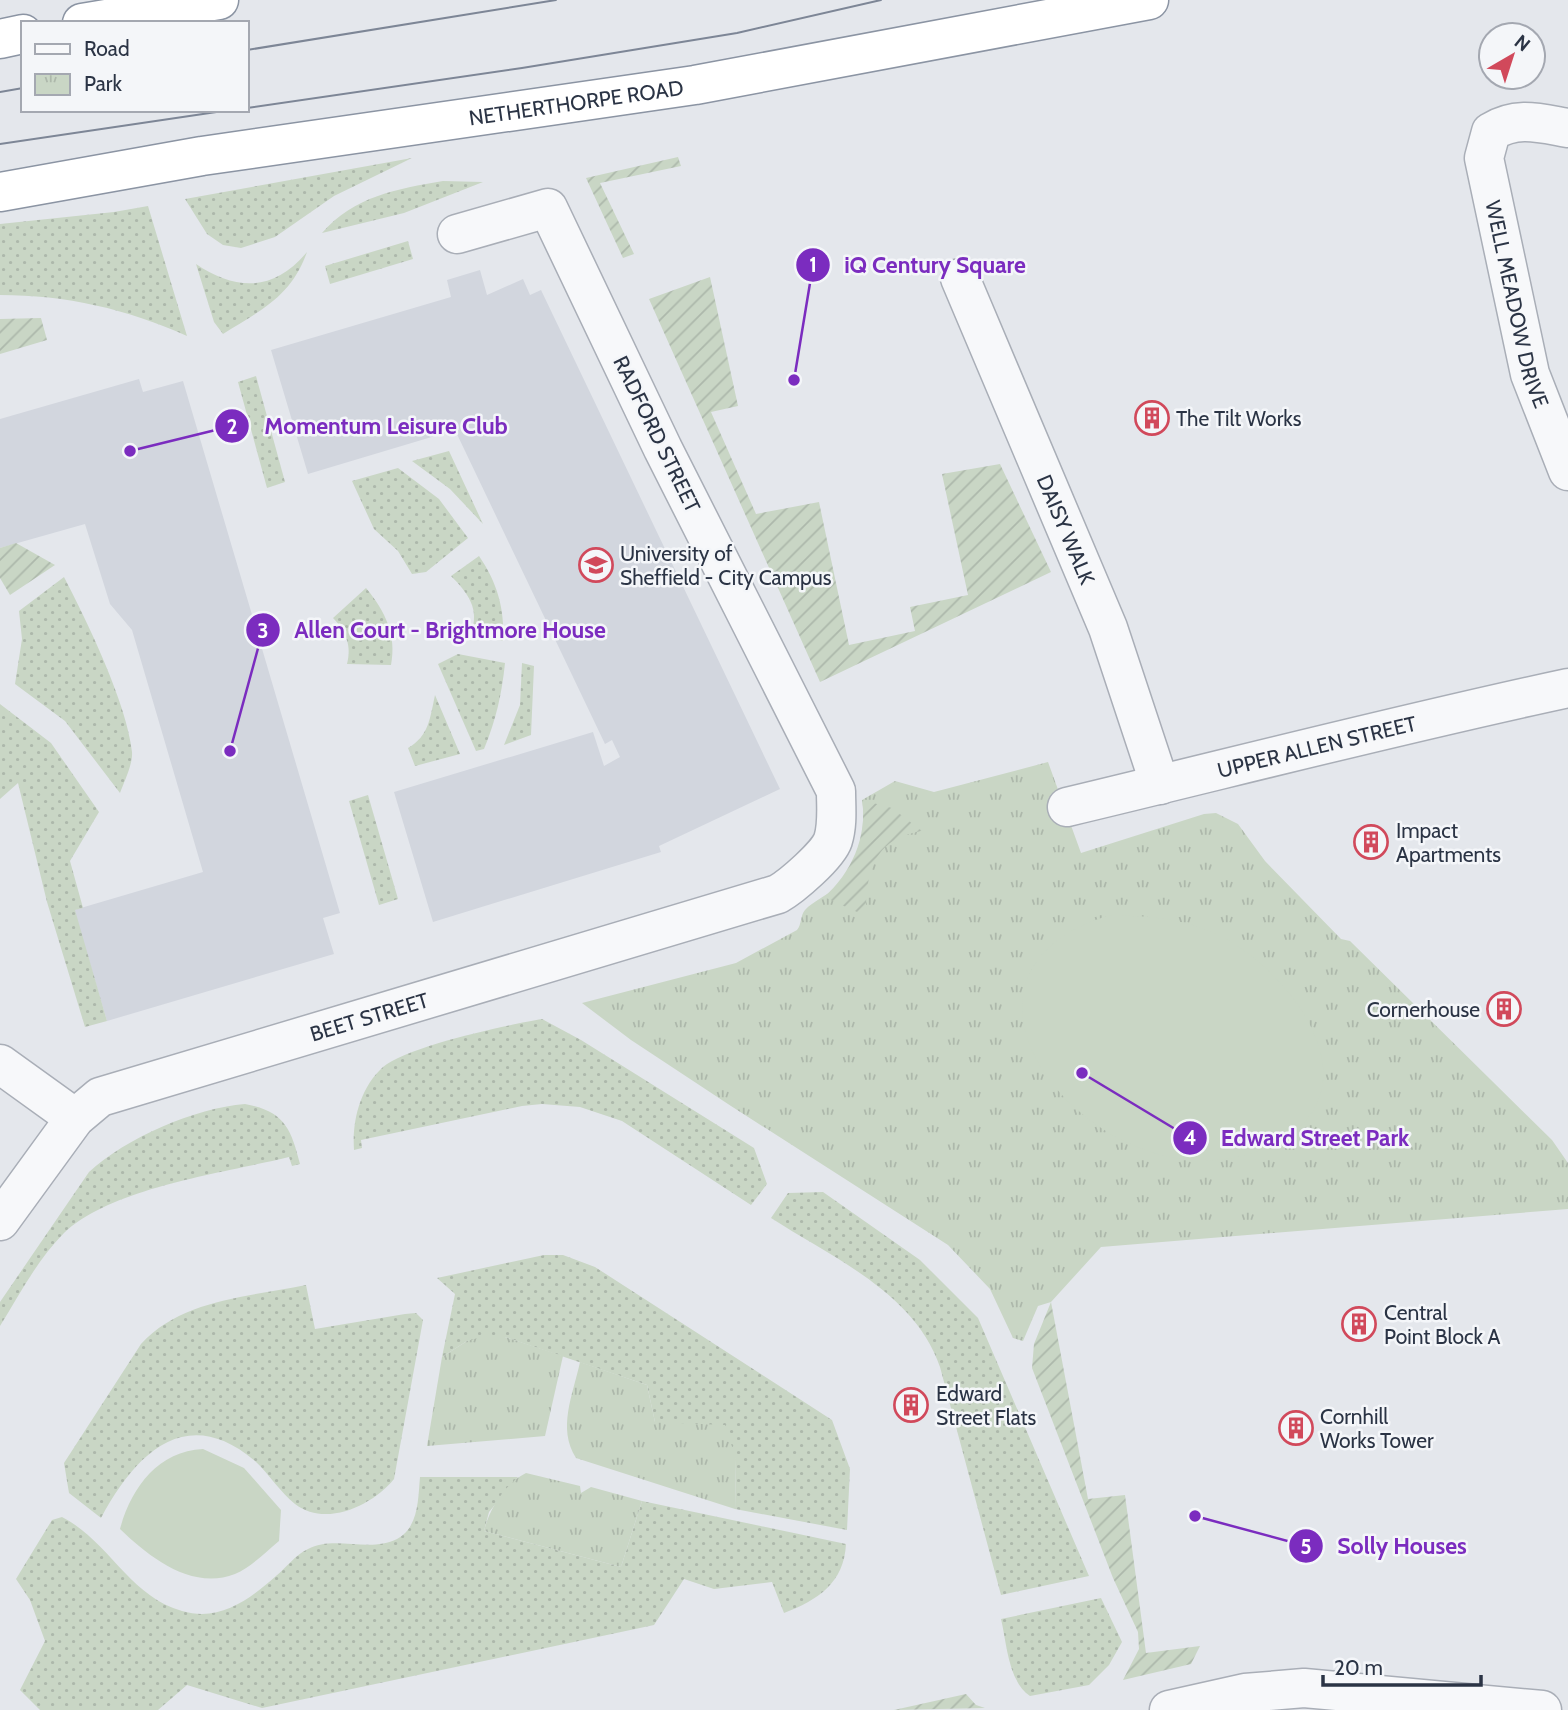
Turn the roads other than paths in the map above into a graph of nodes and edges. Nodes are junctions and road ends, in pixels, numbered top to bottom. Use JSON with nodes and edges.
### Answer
{"nodes":[{"id":1,"x":219,"y":0,"type":"edge"},
{"id":2,"x":1149,"y":0,"type":"edge"},
{"id":3,"x":94,"y":21,"type":"edge"},
{"id":4,"x":21,"y":34,"type":"edge"},
{"id":5,"x":0,"y":39,"type":"edge"},
{"id":6,"x":1568,"y":128,"type":"edge"},
{"id":7,"x":0,"y":192,"type":"edge"},
{"id":8,"x":457,"y":234,"type":"dead end"},
{"id":9,"x":960,"y":278,"type":"dead end"},
{"id":10,"x":1568,"y":471,"type":"edge"},
{"id":11,"x":1568,"y":688,"type":"edge"},
{"id":12,"x":1160,"y":785,"type":"junction"},
{"id":13,"x":1068,"y":807,"type":"dead end"},
{"id":14,"x":790,"y":887,"type":"joint"},
{"id":15,"x":0,"y":1064,"type":"edge"},
{"id":16,"x":75,"y":1118,"type":"junction"},
{"id":17,"x":0,"y":1221,"type":"edge"},
{"id":18,"x":1169,"y":1710,"type":"edge"},
{"id":19,"x":1542,"y":1710,"type":"edge"}],
"edges":[{"from":1,"to":3,"type":"highway"},
{"from":2,"to":7,"type":"highway","name":"NETHERTHORPE ROAD"},
{"from":4,"to":5,"type":"highway"},
{"from":6,"to":10,"type":"street","name":"WELL MEADOW DRIVE"},
{"from":8,"to":14,"type":"street","name":"RADFORD STREET"},
{"from":9,"to":12,"type":"street","name":"DAISY WALK"},
{"from":11,"to":12,"type":"street","name":"UPPER ALLEN STREET"},
{"from":12,"to":13,"type":"street","name":"UPPER ALLEN STREET"},
{"from":14,"to":16,"type":"street","name":"BEET STREET"},
{"from":15,"to":16,"type":"street"},
{"from":16,"to":17,"type":"street","name":"BEET STREET"},
{"from":18,"to":19,"type":"street"}]}
